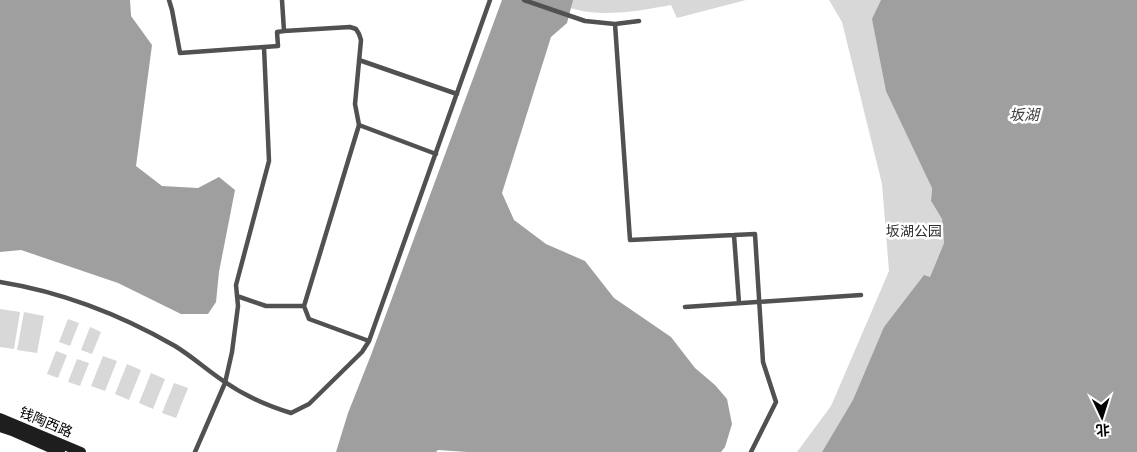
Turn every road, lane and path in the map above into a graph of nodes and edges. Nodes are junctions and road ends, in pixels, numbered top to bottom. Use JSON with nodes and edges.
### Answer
{"nodes":[{"id":1,"x":169,"y":0,"type":"edge"},
{"id":2,"x":282,"y":0,"type":"edge"},
{"id":3,"x":490,"y":0,"type":"edge"},
{"id":4,"x":524,"y":0,"type":"edge"},
{"id":5,"x":639,"y":21,"type":"dead end"},
{"id":6,"x":615,"y":24,"type":"junction"},
{"id":7,"x":284,"y":31,"type":"junction"},
{"id":8,"x":264,"y":47,"type":"junction"},
{"id":9,"x":359,"y":60,"type":"junction"},
{"id":10,"x":457,"y":94,"type":"junction"},
{"id":11,"x":360,"y":125,"type":"junction"},
{"id":12,"x":436,"y":154,"type":"junction"},
{"id":13,"x":734,"y":235,"type":"junction"},
{"id":14,"x":0,"y":282,"type":"edge"},
{"id":15,"x":861,"y":295,"type":"dead end"},
{"id":16,"x":237,"y":296,"type":"junction"},
{"id":17,"x":759,"y":302,"type":"junction"},
{"id":18,"x":738,"y":304,"type":"junction"},
{"id":19,"x":304,"y":306,"type":"junction"},
{"id":20,"x":685,"y":307,"type":"dead end"},
{"id":21,"x":369,"y":341,"type":"junction"},
{"id":22,"x":225,"y":383,"type":"junction"},
{"id":23,"x":0,"y":418,"type":"edge"},
{"id":24,"x":0,"y":428,"type":"edge"},
{"id":25,"x":60,"y":452,"type":"edge"},
{"id":26,"x":80,"y":452,"type":"edge"},
{"id":27,"x":195,"y":452,"type":"edge"},
{"id":28,"x":751,"y":452,"type":"edge"}],
"edges":[{"from":1,"to":8,"type":"lane"},
{"from":2,"to":7,"type":"lane"},
{"from":3,"to":10,"type":"lane"},
{"from":4,"to":6,"type":"lane"},
{"from":5,"to":6,"type":"lane"},
{"from":6,"to":13,"type":"lane"},
{"from":7,"to":8,"type":"lane"},
{"from":7,"to":9,"type":"lane"},
{"from":8,"to":16,"type":"lane"},
{"from":9,"to":10,"type":"lane"},
{"from":9,"to":11,"type":"lane"},
{"from":10,"to":12,"type":"lane"},
{"from":11,"to":12,"type":"lane"},
{"from":11,"to":19,"type":"lane"},
{"from":12,"to":21,"type":"lane"},
{"from":13,"to":17,"type":"lane"},
{"from":13,"to":18,"type":"lane"},
{"from":14,"to":22,"type":"lane"},
{"from":15,"to":17,"type":"lane"},
{"from":16,"to":19,"type":"lane"},
{"from":16,"to":22,"type":"lane"},
{"from":17,"to":18,"type":"lane"},
{"from":17,"to":28,"type":"lane"},
{"from":18,"to":20,"type":"lane"},
{"from":19,"to":21,"type":"lane"},
{"from":21,"to":22,"type":"lane"},
{"from":22,"to":27,"type":"lane"},
{"from":23,"to":26,"type":"street","name":"钱陶西路"},
{"from":24,"to":25,"type":"street","name":"钱陶西路"}]}
